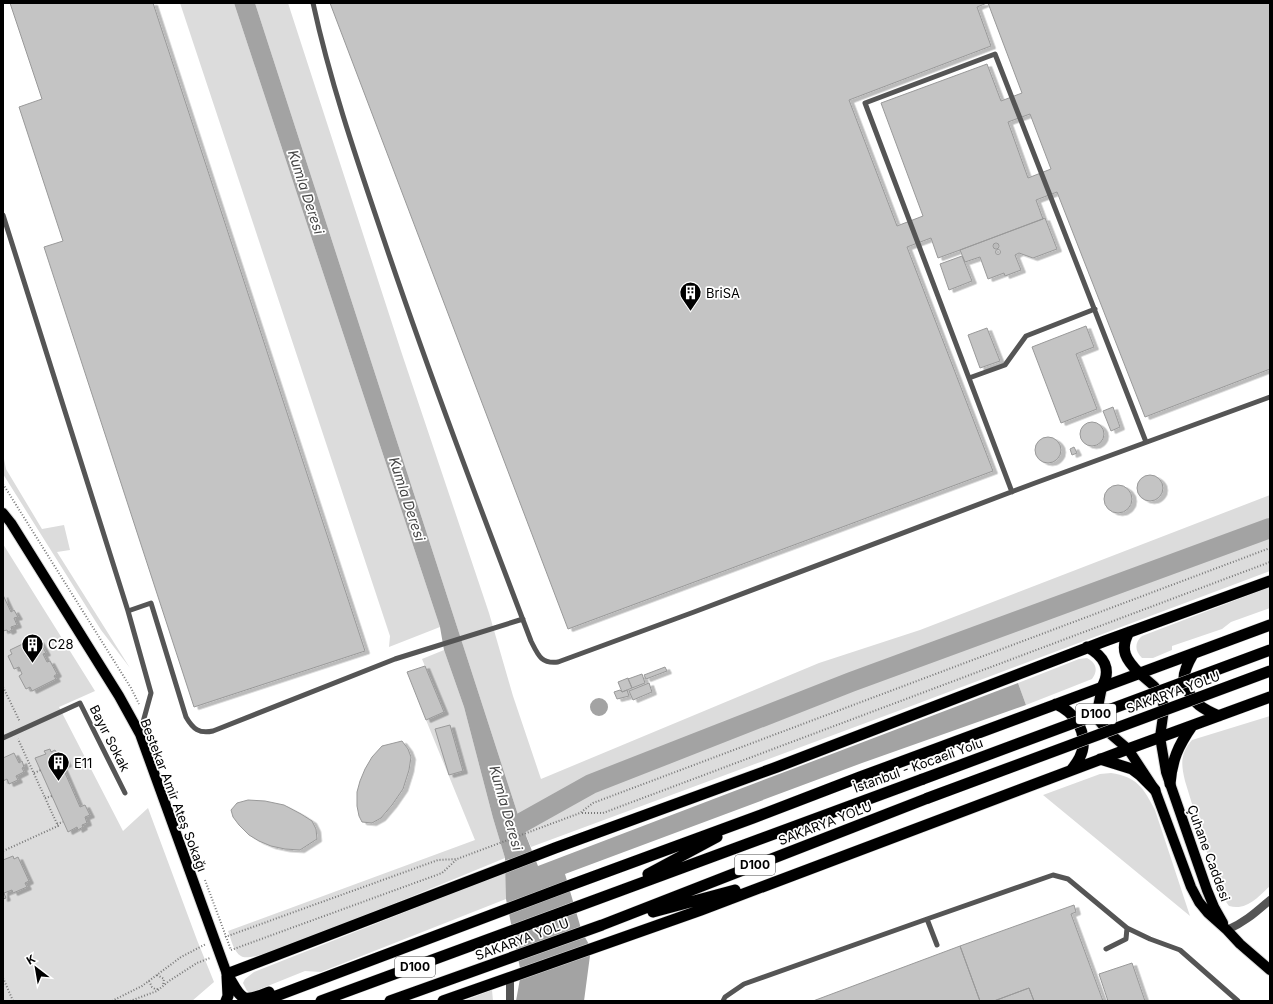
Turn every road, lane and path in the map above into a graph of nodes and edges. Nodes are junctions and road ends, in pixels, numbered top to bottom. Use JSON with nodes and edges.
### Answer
{"nodes":[{"id":1,"x":313,"y":3,"type":"edge"},
{"id":2,"x":3,"y":215,"type":"edge"},
{"id":3,"x":1095,"y":309,"type":"junction"},
{"id":4,"x":969,"y":378,"type":"junction"},
{"id":5,"x":1270,"y":397,"type":"edge"},
{"id":6,"x":1146,"y":442,"type":"junction"},
{"id":7,"x":1012,"y":492,"type":"junction"},
{"id":8,"x":3,"y":509,"type":"edge"},
{"id":9,"x":3,"y":513,"type":"edge"},
{"id":10,"x":12,"y":523,"type":"junction"},
{"id":11,"x":1270,"y":548,"type":"edge"},
{"id":12,"x":1270,"y":562,"type":"edge"},
{"id":13,"x":1270,"y":581,"type":"edge"},
{"id":14,"x":128,"y":611,"type":"junction"},
{"id":15,"x":523,"y":618,"type":"junction"},
{"id":16,"x":1270,"y":625,"type":"edge"},
{"id":17,"x":1129,"y":632,"type":"junction"},
{"id":18,"x":1087,"y":647,"type":"junction"},
{"id":19,"x":1270,"y":650,"type":"edge"},
{"id":20,"x":1193,"y":654,"type":"junction"},
{"id":21,"x":1270,"y":672,"type":"edge"},
{"id":22,"x":1140,"y":674,"type":"junction"},
{"id":23,"x":3,"y":687,"type":"edge"},
{"id":24,"x":1102,"y":687,"type":"junction"},
{"id":25,"x":1270,"y":697,"type":"edge"},
{"id":26,"x":1056,"y":704,"type":"junction"},
{"id":27,"x":1219,"y":716,"type":"junction"},
{"id":28,"x":1192,"y":726,"type":"junction"},
{"id":29,"x":23,"y":729,"type":"junction"},
{"id":30,"x":15,"y":732,"type":"junction"},
{"id":31,"x":140,"y":734,"type":"junction"},
{"id":32,"x":1160,"y":737,"type":"junction"},
{"id":33,"x":3,"y":738,"type":"edge"},
{"id":34,"x":1128,"y":748,"type":"junction"},
{"id":35,"x":1100,"y":759,"type":"junction"},
{"id":36,"x":1072,"y":769,"type":"junction"},
{"id":37,"x":41,"y":770,"type":"dead end"},
{"id":38,"x":34,"y":773,"type":"junction"},
{"id":39,"x":1170,"y":784,"type":"junction"},
{"id":40,"x":1155,"y":790,"type":"junction"},
{"id":41,"x":125,"y":792,"type":"dead end"},
{"id":42,"x":52,"y":796,"type":"dead end"},
{"id":43,"x":45,"y":798,"type":"junction"},
{"id":44,"x":580,"y":813,"type":"junction"},
{"id":45,"x":753,"y":818,"type":"junction"},
{"id":46,"x":63,"y":822,"type":"dead end"},
{"id":47,"x":57,"y":824,"type":"junction"},
{"id":48,"x":3,"y":851,"type":"edge"},
{"id":49,"x":457,"y":859,"type":"junction"},
{"id":50,"x":784,"y":878,"type":"junction"},
{"id":51,"x":610,"y":894,"type":"junction"},
{"id":52,"x":1270,"y":900,"type":"edge"},
{"id":53,"x":927,"y":919,"type":"junction"},
{"id":54,"x":602,"y":925,"type":"junction"},
{"id":55,"x":1127,"y":928,"type":"junction"},
{"id":56,"x":1227,"y":930,"type":"junction"},
{"id":57,"x":214,"y":941,"type":"junction"},
{"id":58,"x":937,"y":945,"type":"dead end"},
{"id":59,"x":1106,"y":948,"type":"dead end"},
{"id":60,"x":220,"y":954,"type":"junction"},
{"id":61,"x":1270,"y":970,"type":"edge"},
{"id":62,"x":157,"y":974,"type":"junction"},
{"id":63,"x":227,"y":974,"type":"junction"},
{"id":64,"x":3,"y":978,"type":"edge"},
{"id":65,"x":510,"y":978,"type":"junction"},
{"id":66,"x":320,"y":979,"type":"junction"},
{"id":67,"x":149,"y":981,"type":"junction"},
{"id":68,"x":162,"y":986,"type":"junction"},
{"id":69,"x":159,"y":989,"type":"junction"},
{"id":70,"x":12,"y":1001,"type":"edge"},
{"id":71,"x":112,"y":1001,"type":"edge"},
{"id":72,"x":130,"y":1001,"type":"edge"},
{"id":73,"x":226,"y":1001,"type":"edge"},
{"id":74,"x":263,"y":1001,"type":"edge"},
{"id":75,"x":321,"y":1001,"type":"edge"},
{"id":76,"x":390,"y":1001,"type":"edge"},
{"id":77,"x":443,"y":1001,"type":"edge"},
{"id":78,"x":510,"y":1001,"type":"edge"},
{"id":79,"x":723,"y":1001,"type":"edge"},
{"id":80,"x":1238,"y":1001,"type":"edge"}],
"edges":[{"from":1,"to":15,"type":"lane"},
{"from":2,"to":14,"type":"lane"},
{"from":3,"to":4,"type":"lane"},
{"from":3,"to":4,"type":"lane"},
{"from":3,"to":6,"type":"lane"},
{"from":4,"to":7,"type":"lane"},
{"from":5,"to":6,"type":"lane"},
{"from":6,"to":7,"type":"lane"},
{"from":7,"to":15,"type":"lane"},
{"from":8,"to":10,"type":"main road"},
{"from":9,"to":10,"type":"main road","name":"Bestekar Amir Ateş Sokağı"},
{"from":10,"to":31,"type":"main road","name":"Bestekar Amir Ateş Sokağı"},
{"from":11,"to":44,"type":"path"},
{"from":12,"to":44,"type":"path"},
{"from":13,"to":17,"type":"highway"},
{"from":14,"to":15,"type":"lane"},
{"from":14,"to":31,"type":"lane"},
{"from":16,"to":20,"type":"highway"},
{"from":17,"to":18,"type":"highway"},
{"from":17,"to":22,"type":"highway"},
{"from":18,"to":24,"type":"highway"},
{"from":18,"to":63,"type":"highway"},
{"from":19,"to":51,"type":"highway","name":"İstanbul - Kocaeli Yolu","number":"D100","bridge":true},
{"from":20,"to":22,"type":"highway"},
{"from":20,"to":27,"type":"highway"},
{"from":21,"to":54,"type":"highway","name":"SAKARYA YOLU","number":"D100","bridge":true},
{"from":22,"to":24,"type":"highway"},
{"from":22,"to":32,"type":"main road"},
{"from":23,"to":29,"type":"path"},
{"from":24,"to":26,"type":"highway"},
{"from":24,"to":34,"type":"main road"},
{"from":25,"to":27,"type":"highway"},
{"from":26,"to":36,"type":"highway"},
{"from":26,"to":45,"type":"highway"},
{"from":27,"to":28,"type":"highway"},
{"from":28,"to":32,"type":"highway"},
{"from":28,"to":39,"type":"highway"},
{"from":29,"to":30,"type":"lane","name":"Bayır Sokak"},
{"from":29,"to":41,"type":"lane","name":"Bayır Sokak"},
{"from":30,"to":33,"type":"lane","name":"Bayır Sokak"},
{"from":30,"to":38,"type":"path"},
{"from":31,"to":57,"type":"main road","name":"Bestekar Amir Ateş Sokağı"},
{"from":32,"to":34,"type":"highway"},
{"from":32,"to":39,"type":"main road","name":"Çuhane Caddesi"},
{"from":34,"to":35,"type":"highway"},
{"from":34,"to":40,"type":"main road","name":"Çuhane Caddesi"},
{"from":35,"to":36,"type":"highway"},
{"from":35,"to":40,"type":"highway"},
{"from":36,"to":50,"type":"highway"},
{"from":37,"to":38,"type":"path"},
{"from":38,"to":43,"type":"path"},
{"from":39,"to":56,"type":"main road","name":"Çuhane Caddesi"},
{"from":40,"to":56,"type":"main road","name":"Çuhane Caddesi"},
{"from":42,"to":43,"type":"path"},
{"from":43,"to":47,"type":"path"},
{"from":44,"to":49,"type":"path"},
{"from":45,"to":51,"type":"highway"},
{"from":45,"to":66,"type":"highway"},
{"from":46,"to":47,"type":"path"},
{"from":47,"to":48,"type":"path"},
{"from":49,"to":57,"type":"path"},
{"from":49,"to":60,"type":"path"},
{"from":50,"to":54,"type":"highway"},
{"from":50,"to":65,"type":"highway"},
{"from":51,"to":75,"type":"highway","name":"İstanbul - Kocaeli Yolu","number":"D100"},
{"from":52,"to":56,"type":"street"},
{"from":53,"to":55,"type":"lane"},
{"from":53,"to":58,"type":"lane"},
{"from":53,"to":79,"type":"lane"},
{"from":54,"to":76,"type":"highway","name":"SAKARYA YOLU","number":"D100"},
{"from":55,"to":59,"type":"lane"},
{"from":55,"to":80,"type":"lane"},
{"from":56,"to":61,"type":"main road","name":"Çuhane Caddesi"},
{"from":57,"to":60,"type":"main road","name":"Bestekar Amir Ateş Sokağı"},
{"from":57,"to":62,"type":"path"},
{"from":60,"to":63,"type":"main road","name":"Bestekar Amir Ateş Sokağı"},
{"from":60,"to":68,"type":"path"},
{"from":62,"to":67,"type":"path"},
{"from":62,"to":68,"type":"path"},
{"from":63,"to":66,"type":"highway"},
{"from":63,"to":73,"type":"highway"},
{"from":64,"to":70,"type":"path"},
{"from":65,"to":77,"type":"highway"},
{"from":65,"to":78,"type":"street"},
{"from":66,"to":74,"type":"highway"},
{"from":67,"to":69,"type":"path"},
{"from":67,"to":71,"type":"path"},
{"from":68,"to":69,"type":"path"},
{"from":69,"to":72,"type":"path"}]}
